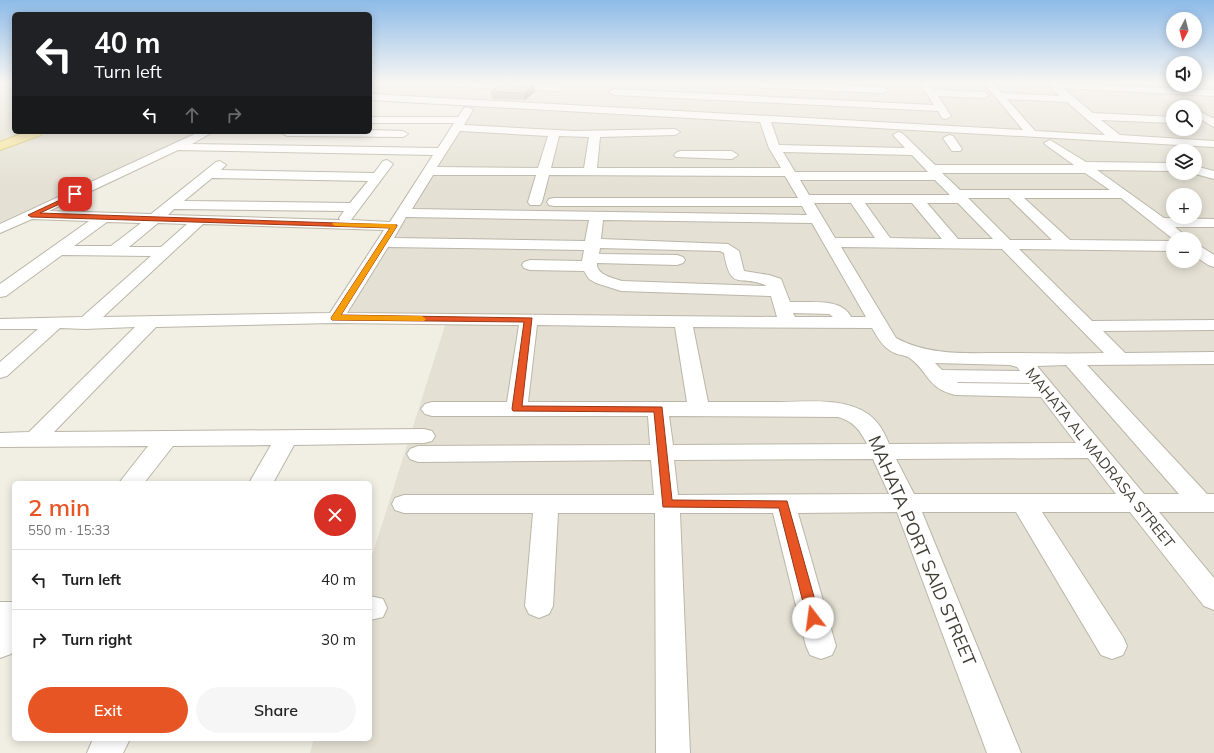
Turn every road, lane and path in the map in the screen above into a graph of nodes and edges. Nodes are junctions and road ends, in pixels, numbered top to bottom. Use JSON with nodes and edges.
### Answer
{"nodes":[{"id":1,"x":407,"y":118,"type":"edge"},
{"id":2,"x":455,"y":118,"type":"edge"},
{"id":3,"x":469,"y":118,"type":"edge"},
{"id":4,"x":578,"y":118,"type":"edge"},
{"id":5,"x":733,"y":118,"type":"edge"},
{"id":6,"x":825,"y":118,"type":"edge"},
{"id":7,"x":945,"y":118,"type":"edge"},
{"id":8,"x":1018,"y":118,"type":"edge"},
{"id":9,"x":1092,"y":118,"type":"edge"},
{"id":10,"x":1144,"y":118,"type":"edge"},
{"id":11,"x":462,"y":119,"type":"junction"},
{"id":12,"x":414,"y":120,"type":"junction"},
{"id":13,"x":1004,"y":120,"type":"dead end"},
{"id":14,"x":1166,"y":120,"type":"edge"},
{"id":15,"x":1202,"y":121,"type":"edge"},
{"id":16,"x":826,"y":122,"type":"junction"},
{"id":17,"x":1213,"y":122,"type":"edge"},
{"id":18,"x":765,"y":123,"type":"junction"},
{"id":19,"x":1013,"y":133,"type":"junction"},
{"id":20,"x":32,"y":134,"type":"edge"},
{"id":21,"x":182,"y":134,"type":"edge"},
{"id":22,"x":204,"y":134,"type":"edge"},
{"id":23,"x":287,"y":134,"type":"edge"},
{"id":24,"x":372,"y":134,"type":"edge"},
{"id":25,"x":403,"y":134,"type":"junction"},
{"id":26,"x":596,"y":134,"type":"junction"},
{"id":27,"x":952,"y":134,"type":"junction"},
{"id":28,"x":1032,"y":134,"type":"junction"},
{"id":29,"x":898,"y":135,"type":"junction"},
{"id":30,"x":1116,"y":138,"type":"junction"},
{"id":31,"x":553,"y":139,"type":"junction"},
{"id":32,"x":677,"y":139,"type":"junction"},
{"id":33,"x":1050,"y":143,"type":"junction"},
{"id":34,"x":536,"y":144,"type":"dead end"},
{"id":35,"x":1214,"y":144,"type":"edge"},
{"id":36,"x":0,"y":146,"type":"edge"},
{"id":37,"x":176,"y":147,"type":"junction"},
{"id":38,"x":775,"y":148,"type":"junction"},
{"id":39,"x":240,"y":149,"type":"junction"},
{"id":40,"x":956,"y":149,"type":"dead end"},
{"id":41,"x":266,"y":150,"type":"junction"},
{"id":42,"x":326,"y":150,"type":"junction"},
{"id":43,"x":1166,"y":150,"type":"edge"},
{"id":44,"x":857,"y":151,"type":"junction"},
{"id":45,"x":1202,"y":151,"type":"edge"},
{"id":46,"x":442,"y":152,"type":"junction"},
{"id":47,"x":915,"y":152,"type":"junction"},
{"id":48,"x":1214,"y":152,"type":"edge"},
{"id":49,"x":732,"y":155,"type":"dead end"},
{"id":50,"x":388,"y":158,"type":"junction"},
{"id":51,"x":372,"y":164,"type":"dead end"},
{"id":52,"x":402,"y":164,"type":"dead end"},
{"id":53,"x":427,"y":167,"type":"junction"},
{"id":54,"x":1166,"y":167,"type":"edge"},
{"id":55,"x":1086,"y":168,"type":"junction"},
{"id":56,"x":1017,"y":169,"type":"junction"},
{"id":57,"x":543,"y":171,"type":"junction"},
{"id":58,"x":590,"y":172,"type":"junction"},
{"id":59,"x":661,"y":172,"type":"junction"},
{"id":60,"x":683,"y":172,"type":"junction"},
{"id":61,"x":935,"y":172,"type":"junction"},
{"id":62,"x":1202,"y":172,"type":"edge"},
{"id":63,"x":210,"y":174,"type":"junction"},
{"id":64,"x":790,"y":174,"type":"junction"},
{"id":65,"x":293,"y":175,"type":"junction"},
{"id":66,"x":1214,"y":175,"type":"edge"},
{"id":67,"x":878,"y":176,"type":"junction"},
{"id":68,"x":377,"y":177,"type":"junction"},
{"id":69,"x":1012,"y":194,"type":"junction"},
{"id":70,"x":1046,"y":194,"type":"junction"},
{"id":71,"x":1124,"y":194,"type":"junction"},
{"id":72,"x":959,"y":196,"type":"junction"},
{"id":73,"x":855,"y":199,"type":"junction"},
{"id":74,"x":916,"y":199,"type":"junction"},
{"id":75,"x":410,"y":200,"type":"junction"},
{"id":76,"x":805,"y":200,"type":"junction"},
{"id":77,"x":535,"y":202,"type":"junction"},
{"id":78,"x":642,"y":202,"type":"junction"},
{"id":79,"x":665,"y":202,"type":"junction"},
{"id":80,"x":172,"y":205,"type":"junction"},
{"id":81,"x":260,"y":206,"type":"junction"},
{"id":82,"x":354,"y":207,"type":"junction"},
{"id":83,"x":403,"y":213,"type":"junction"},
{"id":84,"x":31,"y":215,"type":"junction"},
{"id":85,"x":597,"y":216,"type":"junction"},
{"id":86,"x":0,"y":217,"type":"edge"},
{"id":87,"x":104,"y":217,"type":"junction"},
{"id":88,"x":642,"y":217,"type":"junction"},
{"id":89,"x":155,"y":219,"type":"junction"},
{"id":90,"x":816,"y":219,"type":"junction"},
{"id":91,"x":200,"y":220,"type":"junction"},
{"id":92,"x":244,"y":221,"type":"junction"},
{"id":93,"x":1160,"y":222,"type":"junction"},
{"id":94,"x":1214,"y":223,"type":"edge"},
{"id":95,"x":342,"y":224,"type":"junction"},
{"id":96,"x":394,"y":226,"type":"junction"},
{"id":97,"x":0,"y":229,"type":"edge"},
{"id":98,"x":1173,"y":232,"type":"edge"},
{"id":99,"x":384,"y":242,"type":"junction"},
{"id":100,"x":830,"y":242,"type":"junction"},
{"id":101,"x":886,"y":243,"type":"junction"},
{"id":102,"x":953,"y":243,"type":"junction"},
{"id":103,"x":1006,"y":244,"type":"junction"},
{"id":104,"x":1065,"y":244,"type":"junction"},
{"id":105,"x":1166,"y":246,"type":"edge"},
{"id":106,"x":58,"y":250,"type":"junction"},
{"id":107,"x":115,"y":251,"type":"junction"},
{"id":108,"x":164,"y":252,"type":"junction"},
{"id":109,"x":676,"y":252,"type":"junction"},
{"id":110,"x":591,"y":253,"type":"junction"},
{"id":111,"x":1202,"y":253,"type":"edge"},
{"id":112,"x":1213,"y":260,"type":"edge"},
{"id":113,"x":530,"y":265,"type":"dead end"},
{"id":114,"x":679,"y":289,"type":"junction"},
{"id":115,"x":0,"y":292,"type":"edge"},
{"id":116,"x":783,"y":307,"type":"junction"},
{"id":117,"x":335,"y":318,"type":"junction"},
{"id":118,"x":529,"y":320,"type":"junction"},
{"id":119,"x":151,"y":321,"type":"junction"},
{"id":120,"x":683,"y":322,"type":"junction"},
{"id":121,"x":877,"y":323,"type":"junction"},
{"id":122,"x":0,"y":324,"type":"edge"},
{"id":123,"x":54,"y":324,"type":"junction"},
{"id":124,"x":85,"y":324,"type":"junction"},
{"id":125,"x":1087,"y":326,"type":"junction"},
{"id":126,"x":1214,"y":326,"type":"edge"},
{"id":127,"x":920,"y":356,"type":"junction"},
{"id":128,"x":1214,"y":358,"type":"edge"},
{"id":129,"x":1120,"y":359,"type":"junction"},
{"id":130,"x":1018,"y":360,"type":"junction"},
{"id":131,"x":1072,"y":360,"type":"junction"},
{"id":132,"x":0,"y":372,"type":"edge"},
{"id":133,"x":1041,"y":384,"type":"junction"},
{"id":134,"x":432,"y":409,"type":"dead end"},
{"id":135,"x":517,"y":409,"type":"junction"},
{"id":136,"x":658,"y":409,"type":"junction"},
{"id":137,"x":699,"y":409,"type":"junction"},
{"id":138,"x":167,"y":438,"type":"junction"},
{"id":139,"x":286,"y":438,"type":"junction"},
{"id":140,"x":35,"y":439,"type":"junction"},
{"id":141,"x":0,"y":440,"type":"edge"},
{"id":142,"x":1094,"y":450,"type":"junction"},
{"id":143,"x":882,"y":451,"type":"junction"},
{"id":144,"x":662,"y":453,"type":"junction"},
{"id":145,"x":133,"y":481,"type":"edge"},
{"id":146,"x":262,"y":481,"type":"edge"},
{"id":147,"x":404,"y":504,"type":"dead end"},
{"id":148,"x":546,"y":504,"type":"junction"},
{"id":149,"x":667,"y":504,"type":"junction"},
{"id":150,"x":783,"y":504,"type":"junction"},
{"id":151,"x":906,"y":504,"type":"junction"},
{"id":152,"x":1024,"y":504,"type":"junction"},
{"id":153,"x":1138,"y":504,"type":"junction"},
{"id":154,"x":1207,"y":504,"type":"edge"},
{"id":155,"x":1214,"y":598,"type":"edge"},
{"id":156,"x":539,"y":606,"type":"dead end"},
{"id":157,"x":0,"y":614,"type":"edge"},
{"id":158,"x":12,"y":614,"type":"edge"},
{"id":159,"x":12,"y":629,"type":"edge"},
{"id":160,"x":0,"y":645,"type":"edge"},
{"id":161,"x":821,"y":646,"type":"dead end"},
{"id":162,"x":1112,"y":646,"type":"dead end"},
{"id":163,"x":112,"y":741,"type":"edge"},
{"id":164,"x":104,"y":753,"type":"edge"},
{"id":165,"x":672,"y":753,"type":"edge"},
{"id":166,"x":1004,"y":753,"type":"edge"}],
"edges":[{"from":1,"to":12,"type":"street"},
{"from":2,"to":11,"type":"street"},
{"from":3,"to":11,"type":"street"},
{"from":4,"to":32,"type":"street"},
{"from":5,"to":18,"type":"street"},
{"from":6,"to":16,"type":"street"},
{"from":7,"to":27,"type":"street"},
{"from":8,"to":28,"type":"street"},
{"from":9,"to":30,"type":"street"},
{"from":10,"to":14,"type":"street"},
{"from":11,"to":12,"type":"street"},
{"from":11,"to":31,"type":"street"},
{"from":11,"to":46,"type":"street"},
{"from":12,"to":25,"type":"street"},
{"from":13,"to":19,"type":"street"},
{"from":15,"to":17,"type":"street"},
{"from":16,"to":18,"type":"street"},
{"from":16,"to":27,"type":"street"},
{"from":18,"to":29,"type":"street"},
{"from":18,"to":32,"type":"street"},
{"from":18,"to":38,"type":"street","name":"MAHATA AL MADRASA STREET"},
{"from":19,"to":27,"type":"street"},
{"from":19,"to":28,"type":"street"},
{"from":20,"to":36,"type":"main road"},
{"from":21,"to":86,"type":"street"},
{"from":22,"to":37,"type":"street"},
{"from":23,"to":41,"type":"street"},
{"from":24,"to":25,"type":"street"},
{"from":25,"to":50,"type":"street"},
{"from":26,"to":31,"type":"street"},
{"from":26,"to":32,"type":"street"},
{"from":26,"to":58,"type":"street"},
{"from":27,"to":29,"type":"street"},
{"from":27,"to":33,"type":"street"},
{"from":27,"to":40,"type":"street"},
{"from":28,"to":30,"type":"street"},
{"from":29,"to":47,"type":"street"},
{"from":30,"to":35,"type":"street"},
{"from":31,"to":34,"type":"street"},
{"from":31,"to":57,"type":"street"},
{"from":32,"to":49,"type":"street"},
{"from":32,"to":60,"type":"street"},
{"from":33,"to":43,"type":"street"},
{"from":33,"to":55,"type":"street"},
{"from":37,"to":39,"type":"street"},
{"from":37,"to":84,"type":"street"},
{"from":38,"to":44,"type":"street"},
{"from":38,"to":64,"type":"street","name":"MAHATA AL MADRASA STREET"},
{"from":39,"to":41,"type":"street"},
{"from":39,"to":63,"type":"street"},
{"from":41,"to":42,"type":"street"},
{"from":42,"to":50,"type":"street"},
{"from":42,"to":65,"type":"street"},
{"from":44,"to":47,"type":"street"},
{"from":44,"to":67,"type":"street"},
{"from":45,"to":48,"type":"street"},
{"from":46,"to":50,"type":"street"},
{"from":46,"to":53,"type":"street"},
{"from":47,"to":61,"type":"street"},
{"from":50,"to":51,"type":"street"},
{"from":50,"to":52,"type":"street"},
{"from":50,"to":68,"type":"street"},
{"from":53,"to":57,"type":"street"},
{"from":53,"to":75,"type":"street"},
{"from":54,"to":55,"type":"street"},
{"from":55,"to":56,"type":"street"},
{"from":55,"to":71,"type":"street"},
{"from":56,"to":61,"type":"street"},
{"from":56,"to":70,"type":"street"},
{"from":57,"to":58,"type":"street"},
{"from":57,"to":77,"type":"street"},
{"from":58,"to":59,"type":"street"},
{"from":59,"to":60,"type":"street"},
{"from":59,"to":79,"type":"street"},
{"from":60,"to":64,"type":"street"},
{"from":61,"to":67,"type":"street"},
{"from":61,"to":72,"type":"street"},
{"from":62,"to":66,"type":"street"},
{"from":63,"to":65,"type":"street"},
{"from":63,"to":80,"type":"street"},
{"from":64,"to":67,"type":"street"},
{"from":64,"to":76,"type":"street","name":"MAHATA AL MADRASA STREET"},
{"from":65,"to":68,"type":"street"},
{"from":65,"to":81,"type":"street"},
{"from":68,"to":82,"type":"street"},
{"from":69,"to":70,"type":"street"},
{"from":69,"to":72,"type":"street"},
{"from":69,"to":104,"type":"street"},
{"from":70,"to":71,"type":"street"},
{"from":71,"to":93,"type":"street"},
{"from":72,"to":74,"type":"street"},
{"from":72,"to":103,"type":"street"},
{"from":73,"to":74,"type":"street"},
{"from":73,"to":76,"type":"street"},
{"from":73,"to":101,"type":"street"},
{"from":74,"to":102,"type":"street"},
{"from":75,"to":77,"type":"street"},
{"from":75,"to":83,"type":"street"},
{"from":76,"to":79,"type":"street"},
{"from":76,"to":90,"type":"street","name":"MAHATA AL MADRASA STREET"},
{"from":77,"to":78,"type":"street"},
{"from":78,"to":79,"type":"street"},
{"from":78,"to":88,"type":"street"},
{"from":80,"to":81,"type":"street"},
{"from":80,"to":89,"type":"street"},
{"from":81,"to":82,"type":"street"},
{"from":81,"to":92,"type":"street"},
{"from":82,"to":95,"type":"street"},
{"from":83,"to":85,"type":"street"},
{"from":83,"to":96,"type":"street"},
{"from":84,"to":87,"type":"street"},
{"from":84,"to":97,"type":"street"},
{"from":85,"to":88,"type":"street"},
{"from":85,"to":110,"type":"street"},
{"from":87,"to":89,"type":"street"},
{"from":87,"to":106,"type":"street"},
{"from":88,"to":90,"type":"street"},
{"from":89,"to":91,"type":"street"},
{"from":89,"to":107,"type":"street"},
{"from":90,"to":100,"type":"street","name":"MAHATA AL MADRASA STREET"},
{"from":91,"to":92,"type":"street"},
{"from":91,"to":108,"type":"street"},
{"from":92,"to":95,"type":"street"},
{"from":93,"to":94,"type":"street"},
{"from":93,"to":98,"type":"street"},
{"from":95,"to":96,"type":"street"},
{"from":96,"to":99,"type":"street"},
{"from":99,"to":110,"type":"street"},
{"from":99,"to":117,"type":"street"},
{"from":100,"to":101,"type":"street"},
{"from":100,"to":121,"type":"street","name":"MAHATA AL MADRASA STREET"},
{"from":101,"to":102,"type":"street"},
{"from":102,"to":103,"type":"street"},
{"from":103,"to":104,"type":"street"},
{"from":103,"to":125,"type":"street"},
{"from":104,"to":105,"type":"street"},
{"from":106,"to":107,"type":"street"},
{"from":106,"to":115,"type":"street"},
{"from":107,"to":108,"type":"street"},
{"from":108,"to":124,"type":"street"},
{"from":109,"to":110,"type":"street"},
{"from":109,"to":114,"type":"street"},
{"from":109,"to":116,"type":"street"},
{"from":110,"to":113,"type":"street"},
{"from":110,"to":114,"type":"street"},
{"from":111,"to":112,"type":"street"},
{"from":114,"to":116,"type":"street"},
{"from":116,"to":120,"type":"street"},
{"from":116,"to":121,"type":"street"},
{"from":117,"to":118,"type":"street"},
{"from":117,"to":119,"type":"street"},
{"from":118,"to":120,"type":"street"},
{"from":118,"to":135,"type":"street"},
{"from":119,"to":124,"type":"street"},
{"from":119,"to":140,"type":"street"},
{"from":120,"to":137,"type":"street"},
{"from":121,"to":127,"type":"street","name":"MAHATA AL MADRASA STREET"},
{"from":122,"to":123,"type":"street"},
{"from":123,"to":124,"type":"street"},
{"from":123,"to":132,"type":"street"},
{"from":125,"to":126,"type":"street"},
{"from":125,"to":129,"type":"street"},
{"from":127,"to":130,"type":"street","name":"MAHATA AL MADRASA STREET"},
{"from":127,"to":133,"type":"street"},
{"from":128,"to":129,"type":"street"},
{"from":129,"to":131,"type":"street"},
{"from":130,"to":131,"type":"street"},
{"from":130,"to":133,"type":"street","name":"MAHATA AL MADRASA STREET"},
{"from":131,"to":154,"type":"street"},
{"from":133,"to":142,"type":"street","name":"MAHATA AL MADRASA STREET"},
{"from":134,"to":135,"type":"street","name":"MAHATA PORT SAID STREET"},
{"from":135,"to":136,"type":"street","name":"MAHATA PORT SAID STREET"},
{"from":136,"to":137,"type":"street","name":"MAHATA PORT SAID STREET"},
{"from":136,"to":144,"type":"street"},
{"from":137,"to":143,"type":"street","name":"MAHATA PORT SAID STREET"},
{"from":138,"to":139,"type":"street"},
{"from":138,"to":140,"type":"street"},
{"from":138,"to":145,"type":"street"},
{"from":139,"to":144,"type":"street"},
{"from":139,"to":146,"type":"street"},
{"from":140,"to":141,"type":"street"},
{"from":142,"to":143,"type":"street"},
{"from":142,"to":153,"type":"street","name":"MAHATA AL MADRASA STREET"},
{"from":143,"to":144,"type":"street"},
{"from":143,"to":151,"type":"street","name":"MAHATA PORT SAID STREET"},
{"from":144,"to":149,"type":"street"},
{"from":147,"to":148,"type":"street"},
{"from":148,"to":149,"type":"street"},
{"from":148,"to":156,"type":"street"},
{"from":149,"to":150,"type":"street"},
{"from":149,"to":165,"type":"street"},
{"from":150,"to":151,"type":"street"},
{"from":150,"to":161,"type":"street"},
{"from":151,"to":152,"type":"street"},
{"from":151,"to":166,"type":"street","name":"MAHATA PORT SAID STREET"},
{"from":152,"to":153,"type":"street"},
{"from":152,"to":162,"type":"street"},
{"from":153,"to":154,"type":"street"},
{"from":153,"to":155,"type":"street","name":"MAHATA AL MADRASA STREET"},
{"from":157,"to":158,"type":"street"},
{"from":159,"to":160,"type":"street"},
{"from":163,"to":164,"type":"street"}]}
